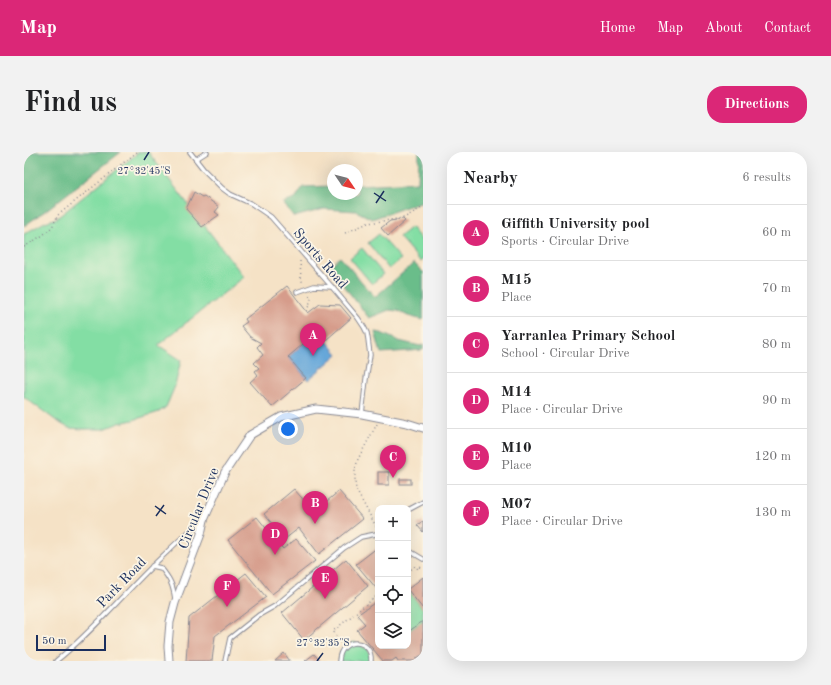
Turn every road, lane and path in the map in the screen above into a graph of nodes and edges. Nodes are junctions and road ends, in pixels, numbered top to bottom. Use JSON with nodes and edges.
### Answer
{"nodes":[{"id":1,"x":137,"y":152,"type":"edge"},
{"id":2,"x":190,"y":152,"type":"edge"},
{"id":3,"x":207,"y":152,"type":"edge"},
{"id":4,"x":196,"y":159,"type":"junction"},
{"id":5,"x":423,"y":207,"type":"edge"},
{"id":6,"x":345,"y":233,"type":"dead end"},
{"id":7,"x":24,"y":247,"type":"edge"},
{"id":8,"x":300,"y":261,"type":"dead end"},
{"id":9,"x":301,"y":279,"type":"dead end"},
{"id":10,"x":332,"y":287,"type":"junction"},
{"id":11,"x":298,"y":292,"type":"dead end"},
{"id":12,"x":362,"y":414,"type":"junction"},
{"id":13,"x":380,"y":417,"type":"junction"},
{"id":14,"x":423,"y":422,"type":"edge"},
{"id":15,"x":407,"y":423,"type":"junction"},
{"id":16,"x":423,"y":428,"type":"edge"},
{"id":17,"x":423,"y":502,"type":"edge"},
{"id":18,"x":411,"y":508,"type":"edge"},
{"id":19,"x":204,"y":520,"type":"junction"},
{"id":20,"x":375,"y":524,"type":"edge"},
{"id":21,"x":375,"y":534,"type":"edge"},
{"id":22,"x":411,"y":552,"type":"edge"},
{"id":23,"x":423,"y":559,"type":"edge"},
{"id":24,"x":152,"y":566,"type":"junction"},
{"id":25,"x":423,"y":566,"type":"edge"},
{"id":26,"x":411,"y":569,"type":"edge"},
{"id":27,"x":375,"y":597,"type":"edge"},
{"id":28,"x":175,"y":603,"type":"junction"},
{"id":29,"x":344,"y":647,"type":"junction"},
{"id":30,"x":423,"y":659,"type":"edge"},
{"id":31,"x":56,"y":661,"type":"edge"},
{"id":32,"x":169,"y":661,"type":"edge"},
{"id":33,"x":225,"y":661,"type":"edge"},
{"id":34,"x":339,"y":661,"type":"edge"},
{"id":35,"x":371,"y":661,"type":"edge"},
{"id":36,"x":420,"y":661,"type":"edge"}],
"edges":[{"from":1,"to":7,"type":"path"},
{"from":2,"to":4,"type":"lane","name":"Sports Road"},
{"from":3,"to":4,"type":"lane"},
{"from":4,"to":10,"type":"lane","name":"Sports Road"},
{"from":5,"to":6,"type":"path"},
{"from":8,"to":9,"type":"path"},
{"from":10,"to":11,"type":"lane"},
{"from":10,"to":12,"type":"lane","name":"Sports Road"},
{"from":12,"to":13,"type":"street","name":"Circular Drive"},
{"from":12,"to":19,"type":"street","name":"Circular Drive"},
{"from":13,"to":15,"type":"street","name":"Circular Drive"},
{"from":13,"to":20,"type":"path"},
{"from":14,"to":15,"type":"street","name":"Circular Drive"},
{"from":15,"to":16,"type":"street","name":"Circular Drive"},
{"from":17,"to":18,"type":"lane"},
{"from":19,"to":24,"type":"lane","name":"Park Road"},
{"from":19,"to":28,"type":"street","name":"Circular Drive"},
{"from":21,"to":33,"type":"lane"},
{"from":22,"to":23,"type":"lane"},
{"from":24,"to":28,"type":"lane"},
{"from":24,"to":31,"type":"lane","name":"Park Road"},
{"from":25,"to":26,"type":"path"},
{"from":27,"to":29,"type":"path"},
{"from":28,"to":32,"type":"street","name":"Circular Drive"},
{"from":29,"to":34,"type":"lane"},
{"from":29,"to":35,"type":"lane"},
{"from":30,"to":36,"type":"street"}]}
